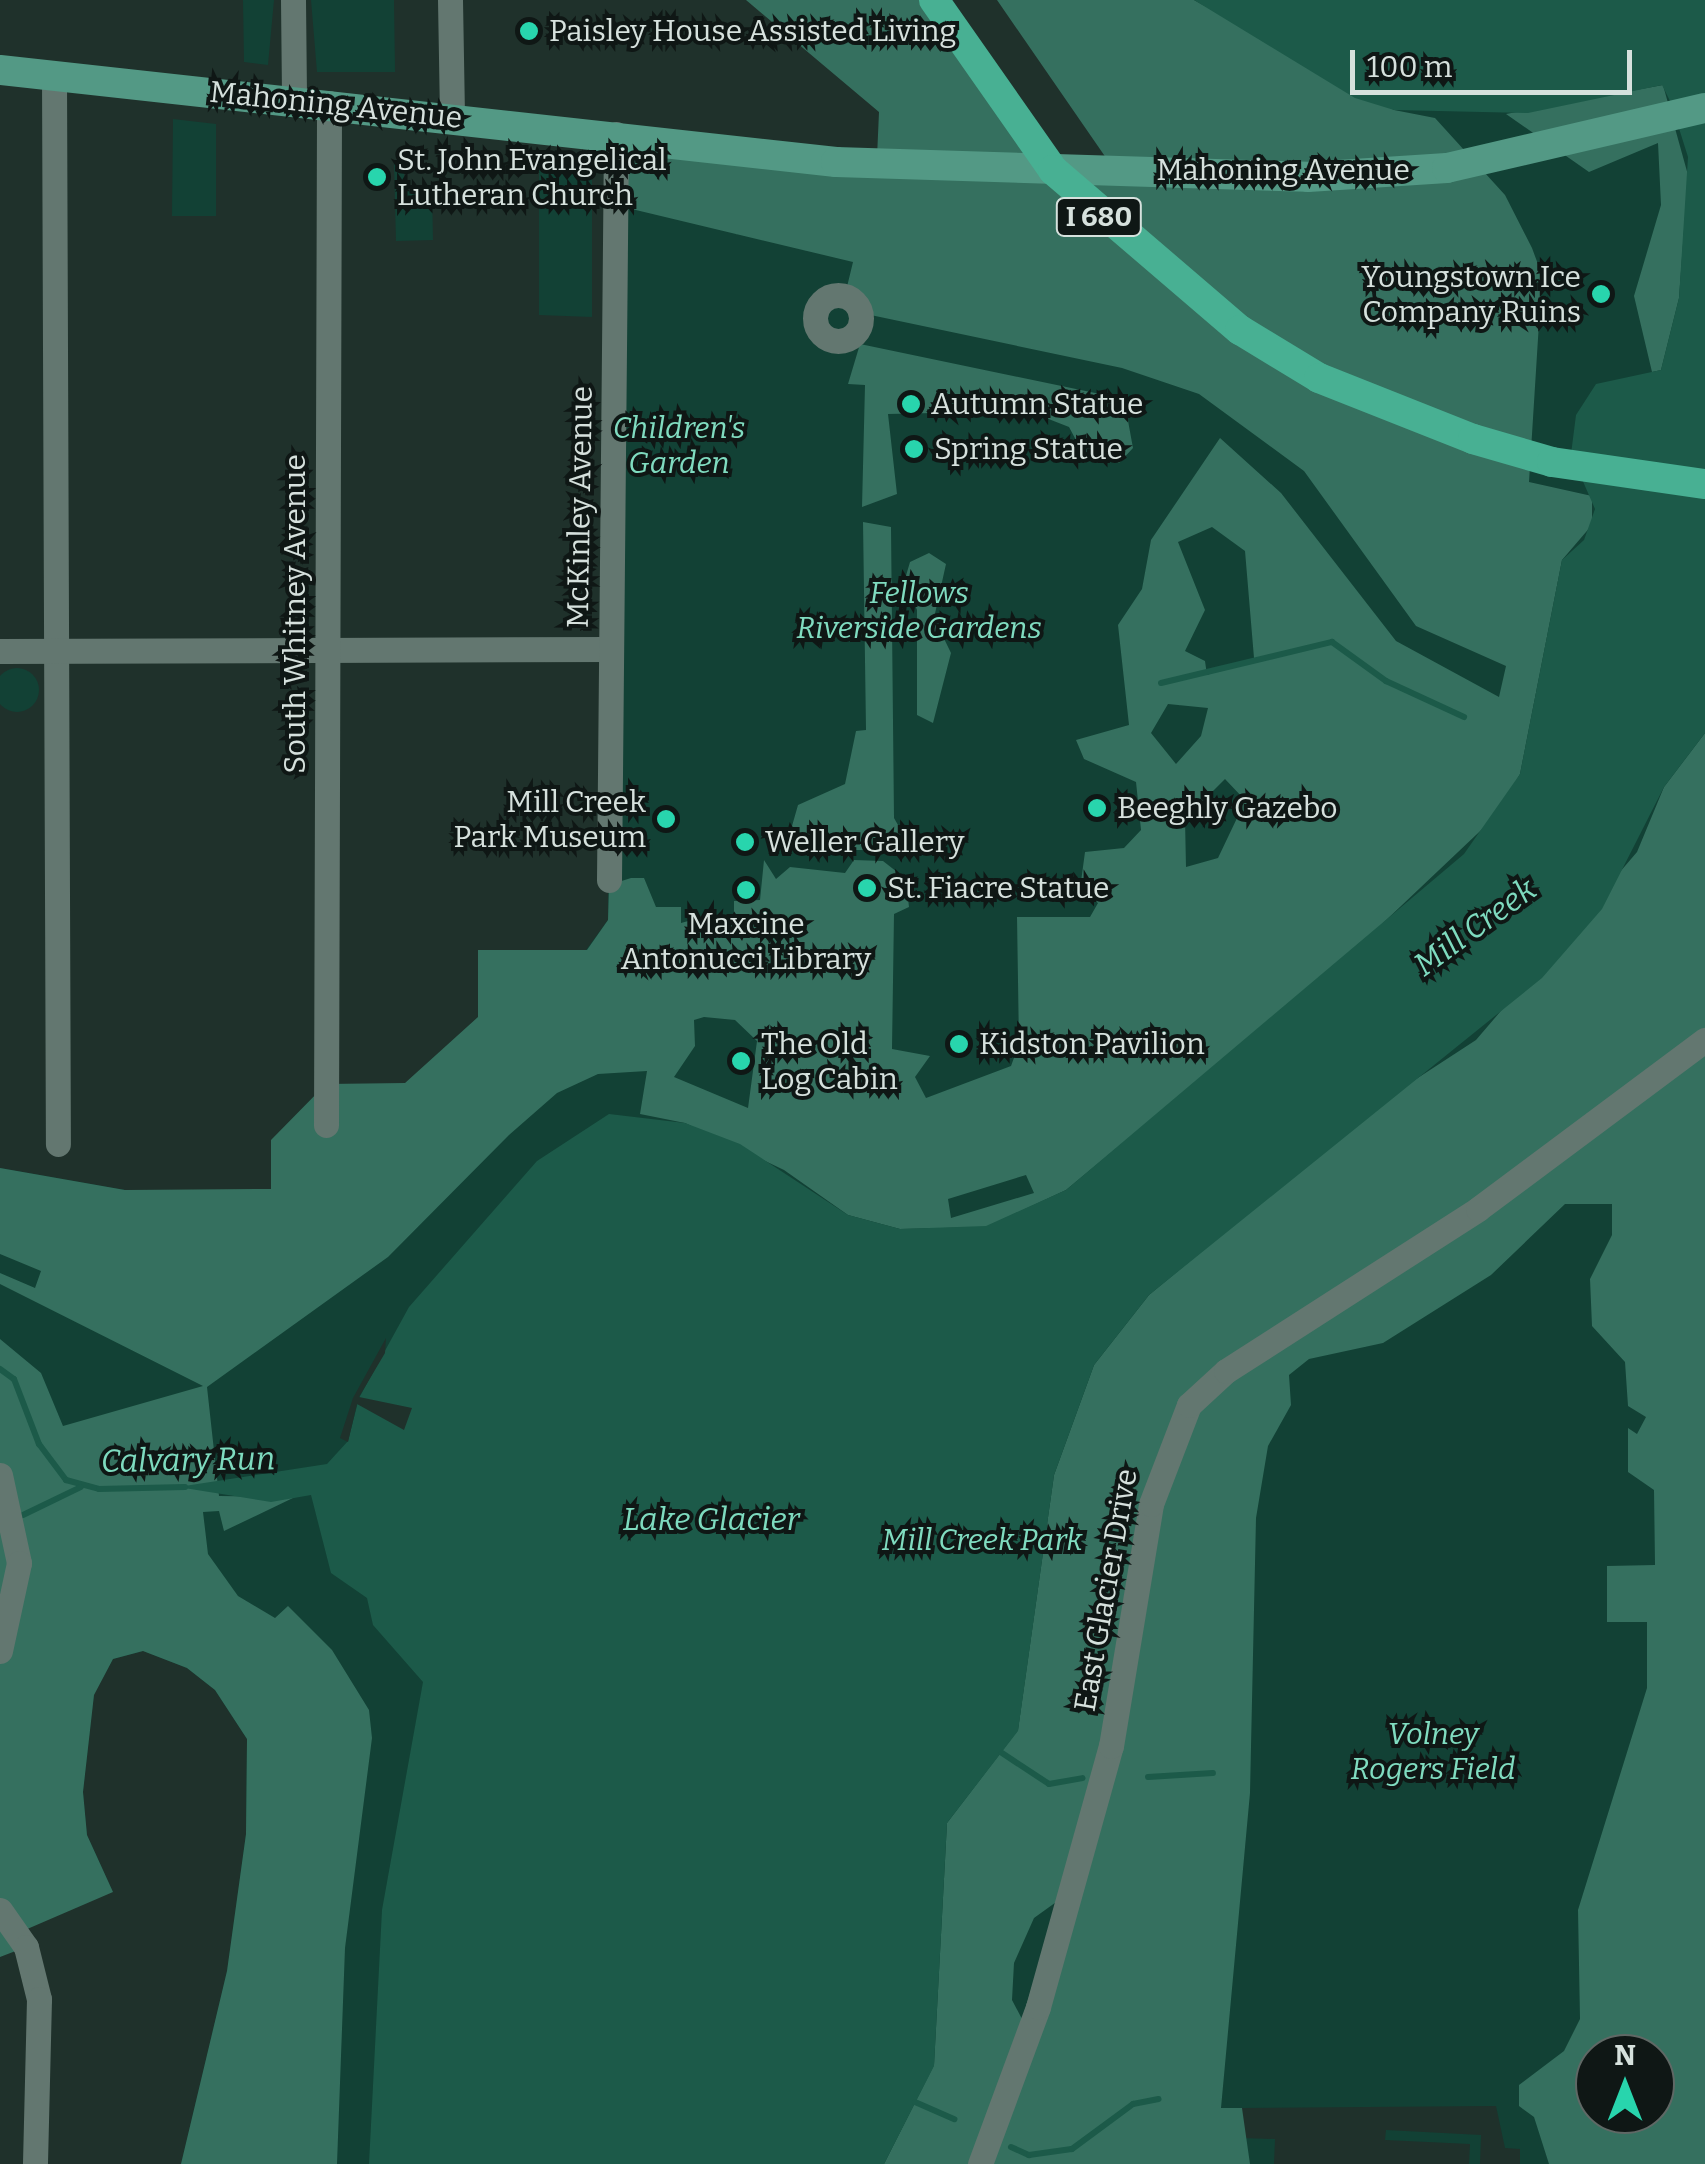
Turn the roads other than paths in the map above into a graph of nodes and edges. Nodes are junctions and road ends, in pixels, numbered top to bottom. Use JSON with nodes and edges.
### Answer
{"nodes":[{"id":1,"x":293,"y":0,"type":"edge"},
{"id":2,"x":450,"y":0,"type":"edge"},
{"id":3,"x":934,"y":0,"type":"edge"},
{"id":4,"x":0,"y":70,"type":"edge"},
{"id":5,"x":54,"y":76,"type":"junction"},
{"id":6,"x":294,"y":100,"type":"junction"},
{"id":7,"x":329,"y":104,"type":"junction"},
{"id":8,"x":1705,"y":108,"type":"edge"},
{"id":9,"x":452,"y":117,"type":"junction"},
{"id":10,"x":616,"y":134,"type":"junction"},
{"id":11,"x":1705,"y":484,"type":"edge"},
{"id":12,"x":611,"y":649,"type":"junction"},
{"id":13,"x":327,"y":650,"type":"junction"},
{"id":14,"x":56,"y":651,"type":"junction"},
{"id":15,"x":0,"y":652,"type":"edge"},
{"id":16,"x":609,"y":880,"type":"dead end"},
{"id":17,"x":1705,"y":1040,"type":"edge"},
{"id":18,"x":326,"y":1125,"type":"dead end"},
{"id":19,"x":58,"y":1144,"type":"dead end"},
{"id":20,"x":0,"y":1474,"type":"edge"},
{"id":21,"x":0,"y":1651,"type":"edge"},
{"id":22,"x":0,"y":1910,"type":"edge"},
{"id":23,"x":35,"y":2164,"type":"edge"},
{"id":24,"x":980,"y":2164,"type":"edge"}],
"edges":[{"from":1,"to":6,"type":"street"},
{"from":2,"to":9,"type":"street"},
{"from":3,"to":11,"type":"highway","number":"I 680"},
{"from":4,"to":5,"type":"main road","name":"Mahoning Avenue"},
{"from":5,"to":6,"type":"main road","name":"Mahoning Avenue"},
{"from":5,"to":14,"type":"street"},
{"from":6,"to":7,"type":"main road","name":"Mahoning Avenue"},
{"from":7,"to":9,"type":"main road","name":"Mahoning Avenue"},
{"from":7,"to":13,"type":"street","name":"South Whitney Avenue"},
{"from":8,"to":10,"type":"main road","name":"Mahoning Avenue"},
{"from":9,"to":10,"type":"main road","name":"Mahoning Avenue"},
{"from":10,"to":12,"type":"street","name":"McKinley Avenue"},
{"from":12,"to":13,"type":"street"},
{"from":12,"to":16,"type":"street","name":"McKinley Avenue"},
{"from":13,"to":14,"type":"street"},
{"from":13,"to":18,"type":"street","name":"South Whitney Avenue"},
{"from":14,"to":15,"type":"street"},
{"from":14,"to":19,"type":"street"},
{"from":17,"to":24,"type":"street","name":"East Glacier Drive"},
{"from":20,"to":21,"type":"street"},
{"from":22,"to":23,"type":"street"}]}
